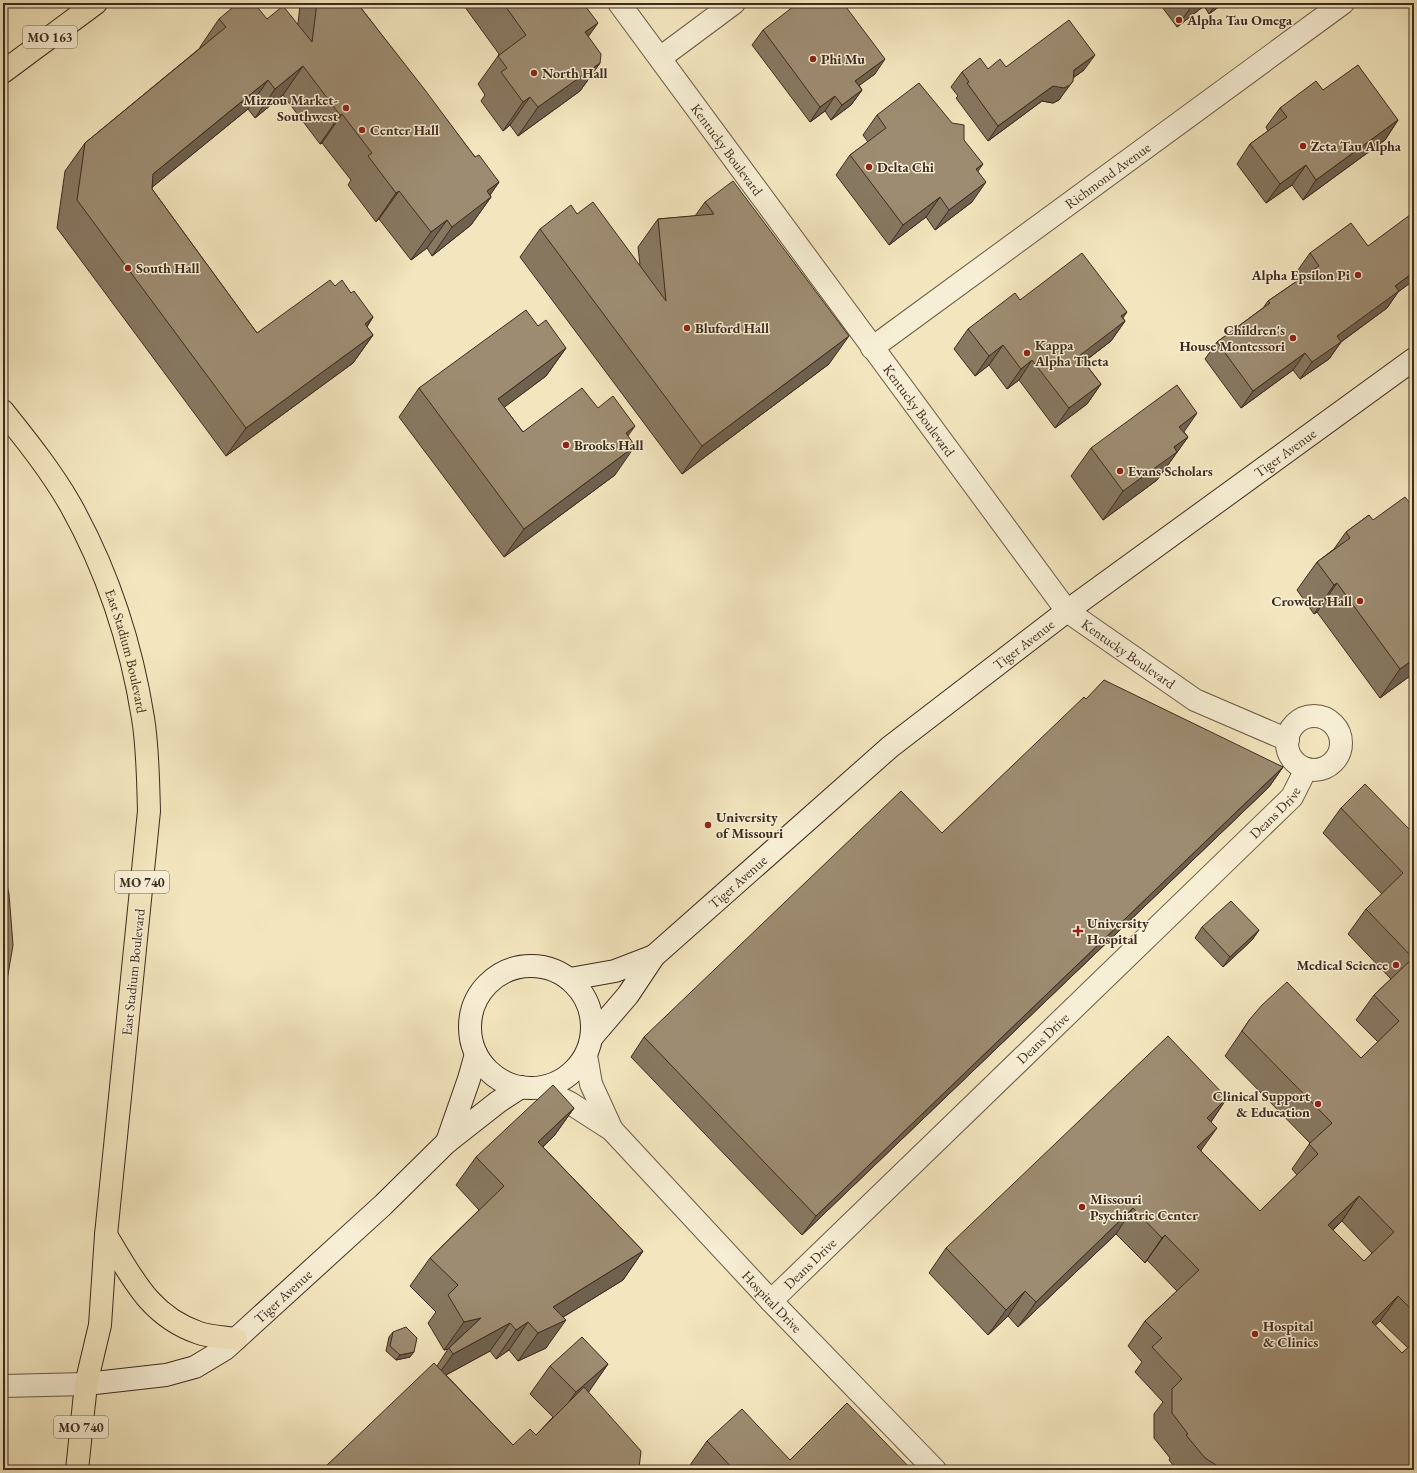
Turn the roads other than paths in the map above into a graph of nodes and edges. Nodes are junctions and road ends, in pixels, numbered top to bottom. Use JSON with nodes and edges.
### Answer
{"nodes":[{"id":1,"x":96,"y":3,"type":"edge"},
{"id":2,"x":618,"y":3,"type":"edge"},
{"id":3,"x":734,"y":3,"type":"edge"},
{"id":4,"x":1343,"y":3,"type":"edge"},
{"id":5,"x":660,"y":58,"type":"junction"},
{"id":6,"x":4,"y":70,"type":"edge"},
{"id":7,"x":872,"y":348,"type":"junction"},
{"id":8,"x":1414,"y":359,"type":"edge"},
{"id":9,"x":3,"y":411,"type":"edge"},
{"id":10,"x":1067,"y":611,"type":"junction"},
{"id":11,"x":1288,"y":740,"type":"junction"},
{"id":12,"x":1306,"y":769,"type":"junction"},
{"id":13,"x":654,"y":956,"type":"junction"},
{"id":14,"x":570,"y":979,"type":"junction"},
{"id":15,"x":589,"y":1046,"type":"junction"},
{"id":16,"x":476,"y":1054,"type":"junction"},
{"id":17,"x":530,"y":1087,"type":"junction"},
{"id":18,"x":612,"y":1130,"type":"junction"},
{"id":19,"x":447,"y":1142,"type":"junction"},
{"id":20,"x":106,"y":1235,"type":"junction"},
{"id":21,"x":771,"y":1301,"type":"junction"},
{"id":22,"x":236,"y":1339,"type":"junction"},
{"id":23,"x":86,"y":1384,"type":"junction"},
{"id":24,"x":3,"y":1386,"type":"edge"},
{"id":25,"x":76,"y":1470,"type":"edge"},
{"id":26,"x":935,"y":1470,"type":"edge"}],
"edges":[{"from":1,"to":6,"type":"main road","number":"MO 163"},
{"from":2,"to":5,"type":"street","name":"Kentucky Boulevard"},
{"from":3,"to":5,"type":"street"},
{"from":4,"to":7,"type":"street","name":"Richmond Avenue"},
{"from":5,"to":7,"type":"street","name":"Kentucky Boulevard"},
{"from":7,"to":10,"type":"street","name":"Kentucky Boulevard"},
{"from":8,"to":10,"type":"street","name":"Tiger Avenue"},
{"from":9,"to":20,"type":"main road","name":"East Stadium Boulevard","number":"MO 740"},
{"from":10,"to":11,"type":"street","name":"Kentucky Boulevard"},
{"from":10,"to":13,"type":"street","name":"Tiger Avenue"},
{"from":11,"to":12,"type":"street"},
{"from":11,"to":12,"type":"street"},
{"from":12,"to":21,"type":"street","name":"Deans Drive"},
{"from":13,"to":14,"type":"street","name":"Tiger Avenue"},
{"from":13,"to":15,"type":"street","name":"Tiger Avenue"},
{"from":14,"to":15,"type":"street"},
{"from":14,"to":16,"type":"street"},
{"from":15,"to":17,"type":"street"},
{"from":15,"to":18,"type":"street","name":"Hospital Drive"},
{"from":16,"to":17,"type":"street"},
{"from":16,"to":19,"type":"street","name":"Tiger Avenue"},
{"from":17,"to":18,"type":"street","name":"Hospital Drive"},
{"from":17,"to":19,"type":"street","name":"Tiger Avenue"},
{"from":18,"to":21,"type":"street","name":"Hospital Drive"},
{"from":19,"to":22,"type":"street","name":"Tiger Avenue"},
{"from":20,"to":22,"type":"main road"},
{"from":20,"to":23,"type":"main road","name":"East Stadium Boulevard","number":"MO 740"},
{"from":21,"to":26,"type":"street","name":"Hospital Drive"},
{"from":22,"to":23,"type":"street","name":"Tiger Avenue"},
{"from":23,"to":24,"type":"street","name":"Tiger Avenue"},
{"from":23,"to":25,"type":"main road","name":"East Stadium Boulevard","number":"MO 740"}]}
